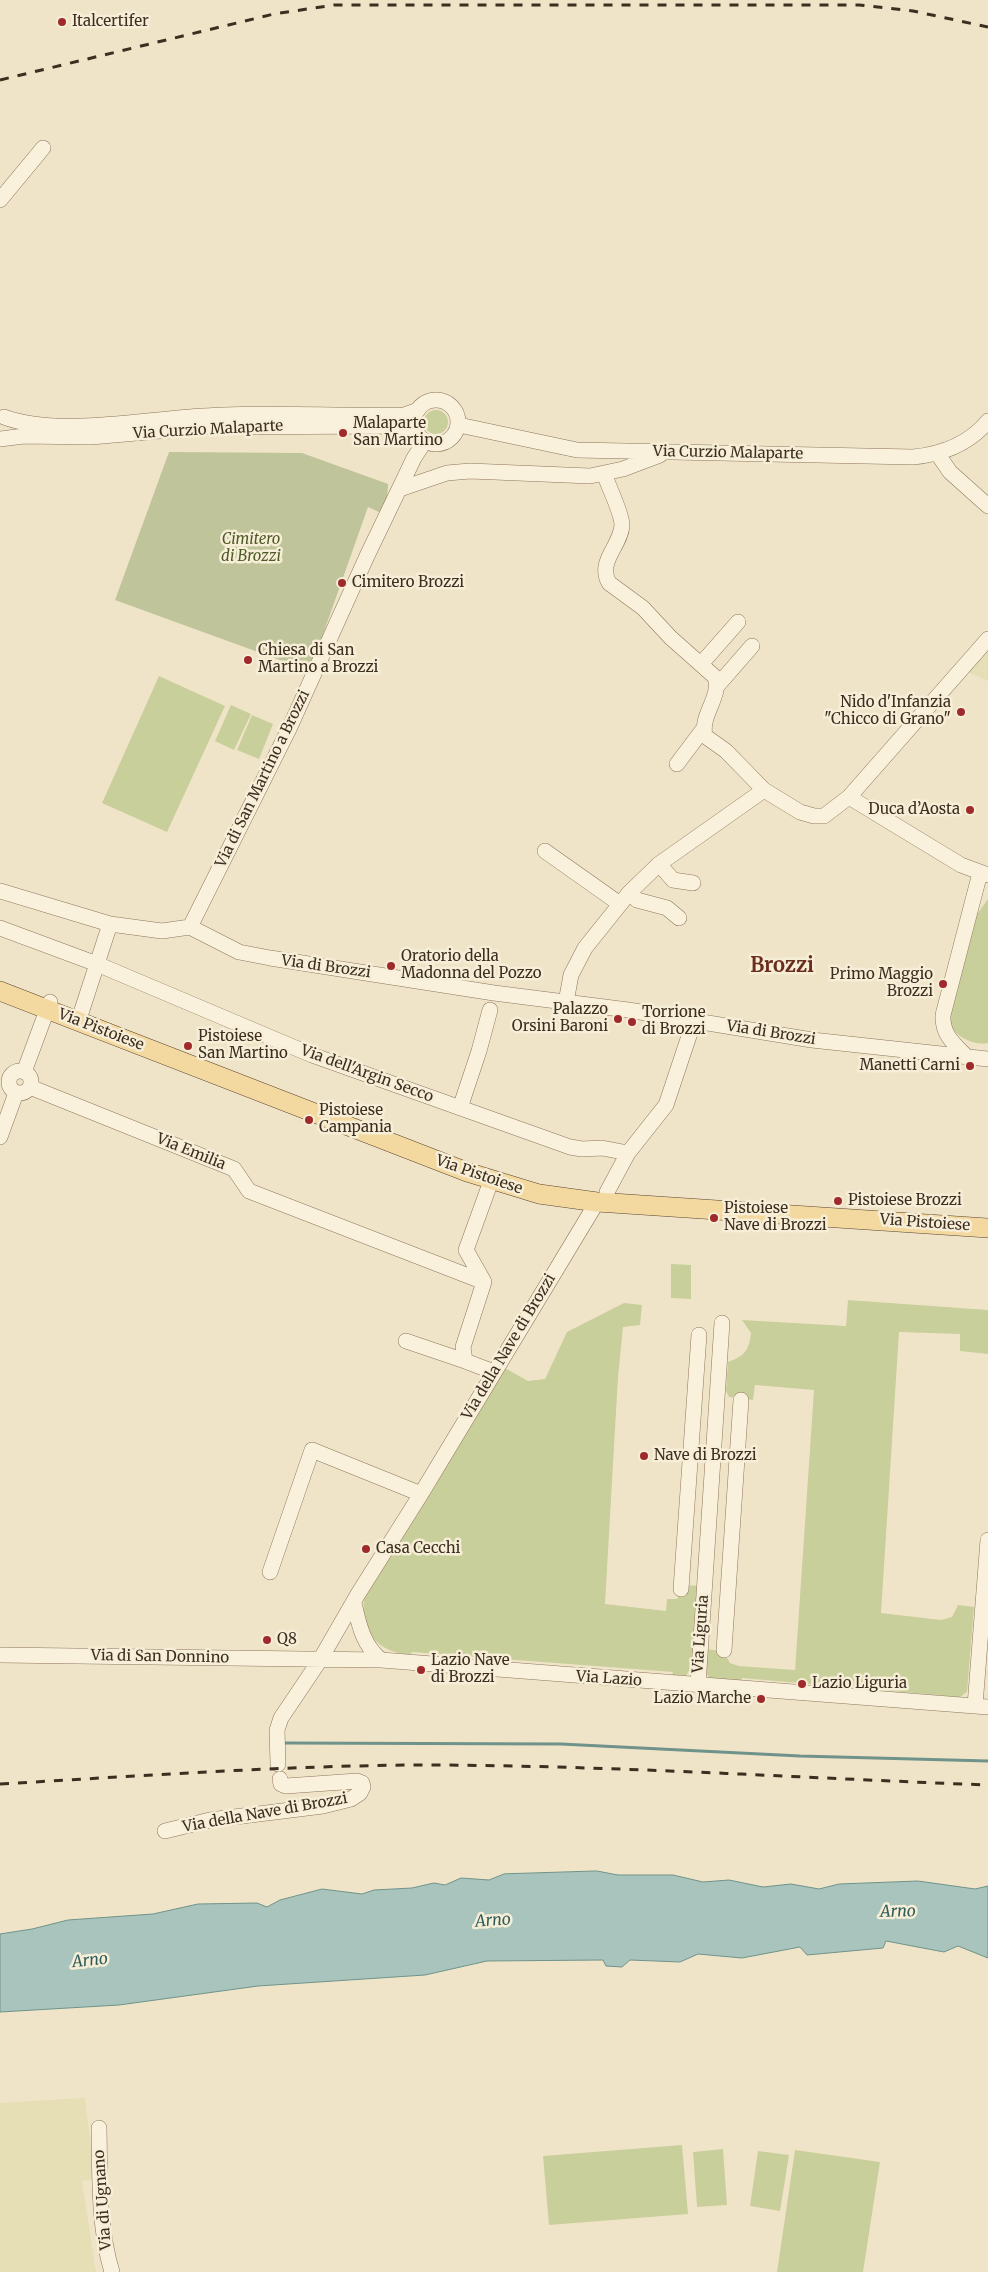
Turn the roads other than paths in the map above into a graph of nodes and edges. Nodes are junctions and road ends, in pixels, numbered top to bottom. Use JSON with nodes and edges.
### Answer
{"nodes":[{"id":1,"x":43,"y":148,"type":"dead end"},
{"id":2,"x":0,"y":200,"type":"edge"},
{"id":3,"x":418,"y":410,"type":"junction"},
{"id":4,"x":2,"y":414,"type":"edge"},
{"id":5,"x":988,"y":421,"type":"edge"},
{"id":6,"x":459,"y":425,"type":"junction"},
{"id":7,"x":420,"y":436,"type":"junction"},
{"id":8,"x":0,"y":438,"type":"edge"},
{"id":9,"x":666,"y":452,"type":"junction"},
{"id":10,"x":937,"y":454,"type":"junction"},
{"id":11,"x":604,"y":473,"type":"junction"},
{"id":12,"x":400,"y":489,"type":"junction"},
{"id":13,"x":988,"y":506,"type":"edge"},
{"id":14,"x":738,"y":622,"type":"dead end"},
{"id":15,"x":988,"y":639,"type":"edge"},
{"id":16,"x":752,"y":646,"type":"dead end"},
{"id":17,"x":701,"y":664,"type":"junction"},
{"id":18,"x":718,"y":685,"type":"junction"},
{"id":19,"x":704,"y":728,"type":"junction"},
{"id":20,"x":677,"y":764,"type":"dead end"},
{"id":21,"x":764,"y":790,"type":"junction"},
{"id":22,"x":849,"y":797,"type":"junction"},
{"id":23,"x":545,"y":851,"type":"dead end"},
{"id":24,"x":659,"y":864,"type":"junction"},
{"id":25,"x":984,"y":874,"type":"edge"},
{"id":26,"x":693,"y":883,"type":"dead end"},
{"id":27,"x":0,"y":891,"type":"edge"},
{"id":28,"x":624,"y":898,"type":"junction"},
{"id":29,"x":679,"y":918,"type":"dead end"},
{"id":30,"x":110,"y":924,"type":"junction"},
{"id":31,"x":190,"y":927,"type":"junction"},
{"id":32,"x":0,"y":928,"type":"edge"},
{"id":33,"x":97,"y":964,"type":"junction"},
{"id":34,"x":0,"y":982,"type":"edge"},
{"id":35,"x":0,"y":991,"type":"edge"},
{"id":36,"x":492,"y":1001,"type":"junction"},
{"id":37,"x":566,"y":1002,"type":"junction"},
{"id":38,"x":49,"y":1006,"type":"junction"},
{"id":39,"x":81,"y":1013,"type":"junction"},
{"id":40,"x":694,"y":1021,"type":"junction"},
{"id":41,"x":966,"y":1056,"type":"junction"},
{"id":42,"x":988,"y":1059,"type":"edge"},
{"id":43,"x":24,"y":1072,"type":"junction"},
{"id":44,"x":5,"y":1077,"type":"edge"},
{"id":45,"x":23,"y":1090,"type":"junction"},
{"id":46,"x":460,"y":1108,"type":"junction"},
{"id":47,"x":0,"y":1137,"type":"edge"},
{"id":48,"x":628,"y":1153,"type":"junction"},
{"id":49,"x":491,"y":1181,"type":"junction"},
{"id":50,"x":602,"y":1197,"type":"junction"},
{"id":51,"x":988,"y":1220,"type":"edge"},
{"id":52,"x":988,"y":1228,"type":"edge"},
{"id":53,"x":484,"y":1282,"type":"junction"},
{"id":54,"x":722,"y":1323,"type":"dead end"},
{"id":55,"x":699,"y":1335,"type":"dead end"},
{"id":56,"x":406,"y":1342,"type":"dead end"},
{"id":57,"x":466,"y":1361,"type":"junction"},
{"id":58,"x":494,"y":1372,"type":"junction"},
{"id":59,"x":695,"y":1398,"type":"junction"},
{"id":60,"x":717,"y":1399,"type":"junction"},
{"id":61,"x":741,"y":1400,"type":"dead end"},
{"id":62,"x":690,"y":1458,"type":"junction"},
{"id":63,"x":713,"y":1460,"type":"junction"},
{"id":64,"x":737,"y":1462,"type":"junction"},
{"id":65,"x":421,"y":1494,"type":"junction"},
{"id":66,"x":686,"y":1522,"type":"junction"},
{"id":67,"x":708,"y":1524,"type":"junction"},
{"id":68,"x":733,"y":1525,"type":"junction"},
{"id":69,"x":988,"y":1540,"type":"edge"},
{"id":70,"x":270,"y":1572,"type":"dead end"},
{"id":71,"x":705,"y":1583,"type":"junction"},
{"id":72,"x":729,"y":1584,"type":"junction"},
{"id":73,"x":681,"y":1589,"type":"dead end"},
{"id":74,"x":354,"y":1603,"type":"junction"},
{"id":75,"x":724,"y":1650,"type":"dead end"},
{"id":76,"x":0,"y":1655,"type":"edge"},
{"id":77,"x":320,"y":1660,"type":"junction"},
{"id":78,"x":381,"y":1660,"type":"junction"},
{"id":79,"x":698,"y":1685,"type":"junction"},
{"id":80,"x":981,"y":1707,"type":"edge"},
{"id":81,"x":165,"y":1831,"type":"dead end"},
{"id":82,"x":99,"y":2128,"type":"dead end"},
{"id":83,"x":112,"y":2272,"type":"edge"}],
"edges":[{"from":1,"to":2,"type":"street"},
{"from":3,"to":4,"type":"street","name":"Via Curzio Malaparte"},
{"from":3,"to":6,"type":"street","name":"Via Curzio Malaparte"},
{"from":3,"to":7,"type":"street"},
{"from":4,"to":8,"type":"street","name":"Via Curzio Malaparte"},
{"from":5,"to":10,"type":"street","name":"Via Curzio Malaparte"},
{"from":6,"to":7,"type":"street","name":"Via Curzio Malaparte"},
{"from":6,"to":9,"type":"street","name":"Via Curzio Malaparte"},
{"from":7,"to":8,"type":"street","name":"Via Curzio Malaparte"},
{"from":7,"to":12,"type":"street","name":"Via di San Martino a Brozzi"},
{"from":9,"to":10,"type":"street","name":"Via Curzio Malaparte"},
{"from":9,"to":11,"type":"street"},
{"from":10,"to":13,"type":"street"},
{"from":11,"to":12,"type":"street"},
{"from":11,"to":17,"type":"street"},
{"from":12,"to":31,"type":"street","name":"Via di San Martino a Brozzi"},
{"from":14,"to":17,"type":"street"},
{"from":15,"to":22,"type":"street"},
{"from":16,"to":18,"type":"street"},
{"from":17,"to":18,"type":"street"},
{"from":18,"to":19,"type":"street"},
{"from":19,"to":20,"type":"street"},
{"from":19,"to":21,"type":"street"},
{"from":21,"to":22,"type":"street"},
{"from":21,"to":24,"type":"street"},
{"from":22,"to":25,"type":"street"},
{"from":23,"to":28,"type":"street"},
{"from":24,"to":26,"type":"street"},
{"from":24,"to":28,"type":"street"},
{"from":25,"to":41,"type":"street"},
{"from":27,"to":30,"type":"street"},
{"from":28,"to":29,"type":"street"},
{"from":28,"to":37,"type":"street"},
{"from":30,"to":31,"type":"street"},
{"from":30,"to":33,"type":"street"},
{"from":31,"to":36,"type":"street","name":"Via di Brozzi"},
{"from":32,"to":33,"type":"street","name":"Via dell'Argin Secco"},
{"from":33,"to":39,"type":"street"},
{"from":33,"to":46,"type":"street","name":"Via dell'Argin Secco"},
{"from":34,"to":38,"type":"main road","name":"Via Pistoiese"},
{"from":35,"to":38,"type":"main road","name":"Via Pistoiese"},
{"from":36,"to":37,"type":"street","name":"Via di Brozzi"},
{"from":36,"to":46,"type":"street"},
{"from":37,"to":40,"type":"street","name":"Via di Brozzi"},
{"from":38,"to":39,"type":"main road","name":"Via Pistoiese"},
{"from":38,"to":43,"type":"street"},
{"from":38,"to":49,"type":"main road","name":"Via Pistoiese"},
{"from":39,"to":50,"type":"main road","name":"Via Pistoiese"},
{"from":40,"to":41,"type":"street","name":"Via di Brozzi"},
{"from":40,"to":48,"type":"street","name":"Via della Nave di Brozzi"},
{"from":41,"to":42,"type":"street","name":"Via di Brozzi"},
{"from":43,"to":44,"type":"street"},
{"from":43,"to":45,"type":"street"},
{"from":44,"to":45,"type":"street"},
{"from":45,"to":47,"type":"street"},
{"from":45,"to":53,"type":"street","name":"Via Emilia"},
{"from":46,"to":48,"type":"street","name":"Via dell'Argin Secco"},
{"from":48,"to":50,"type":"street","name":"Via della Nave di Brozzi"},
{"from":49,"to":50,"type":"main road","name":"Via Pistoiese"},
{"from":49,"to":53,"type":"street"},
{"from":50,"to":51,"type":"main road","name":"Via Pistoiese"},
{"from":50,"to":52,"type":"main road","name":"Via Pistoiese"},
{"from":50,"to":58,"type":"street","name":"Via della Nave di Brozzi"},
{"from":53,"to":57,"type":"street"},
{"from":54,"to":60,"type":"street","name":"Via Liguria"},
{"from":55,"to":59,"type":"street","name":"Via Liguria"},
{"from":56,"to":57,"type":"street"},
{"from":57,"to":58,"type":"street"},
{"from":58,"to":65,"type":"street","name":"Via della Nave di Brozzi"},
{"from":59,"to":60,"type":"street"},
{"from":59,"to":62,"type":"street","name":"Via Liguria"},
{"from":60,"to":63,"type":"street","name":"Via Liguria"},
{"from":61,"to":64,"type":"street","name":"Via Liguria"},
{"from":62,"to":63,"type":"street"},
{"from":62,"to":66,"type":"street","name":"Via Liguria"},
{"from":63,"to":64,"type":"street"},
{"from":63,"to":67,"type":"street","name":"Via Liguria"},
{"from":64,"to":68,"type":"street","name":"Via Liguria"},
{"from":65,"to":70,"type":"street"},
{"from":65,"to":74,"type":"street","name":"Via della Nave di Brozzi"},
{"from":66,"to":67,"type":"street"},
{"from":66,"to":73,"type":"street","name":"Via Liguria"},
{"from":67,"to":68,"type":"street"},
{"from":67,"to":71,"type":"street","name":"Via Liguria"},
{"from":68,"to":72,"type":"street","name":"Via Liguria"},
{"from":69,"to":80,"type":"street"},
{"from":71,"to":72,"type":"street","name":"Via Liguria"},
{"from":71,"to":79,"type":"street","name":"Via Liguria"},
{"from":72,"to":75,"type":"street","name":"Via Liguria"},
{"from":74,"to":77,"type":"street","name":"Via della Nave di Brozzi"},
{"from":74,"to":78,"type":"street"},
{"from":76,"to":77,"type":"street","name":"Via di San Donnino"},
{"from":77,"to":78,"type":"street","name":"Via Lazio"},
{"from":77,"to":81,"type":"street","name":"Via della Nave di Brozzi"},
{"from":78,"to":79,"type":"street","name":"Via Lazio"},
{"from":79,"to":80,"type":"street","name":"Via Lazio"},
{"from":82,"to":83,"type":"street","name":"Via di Ugnano"}]}
